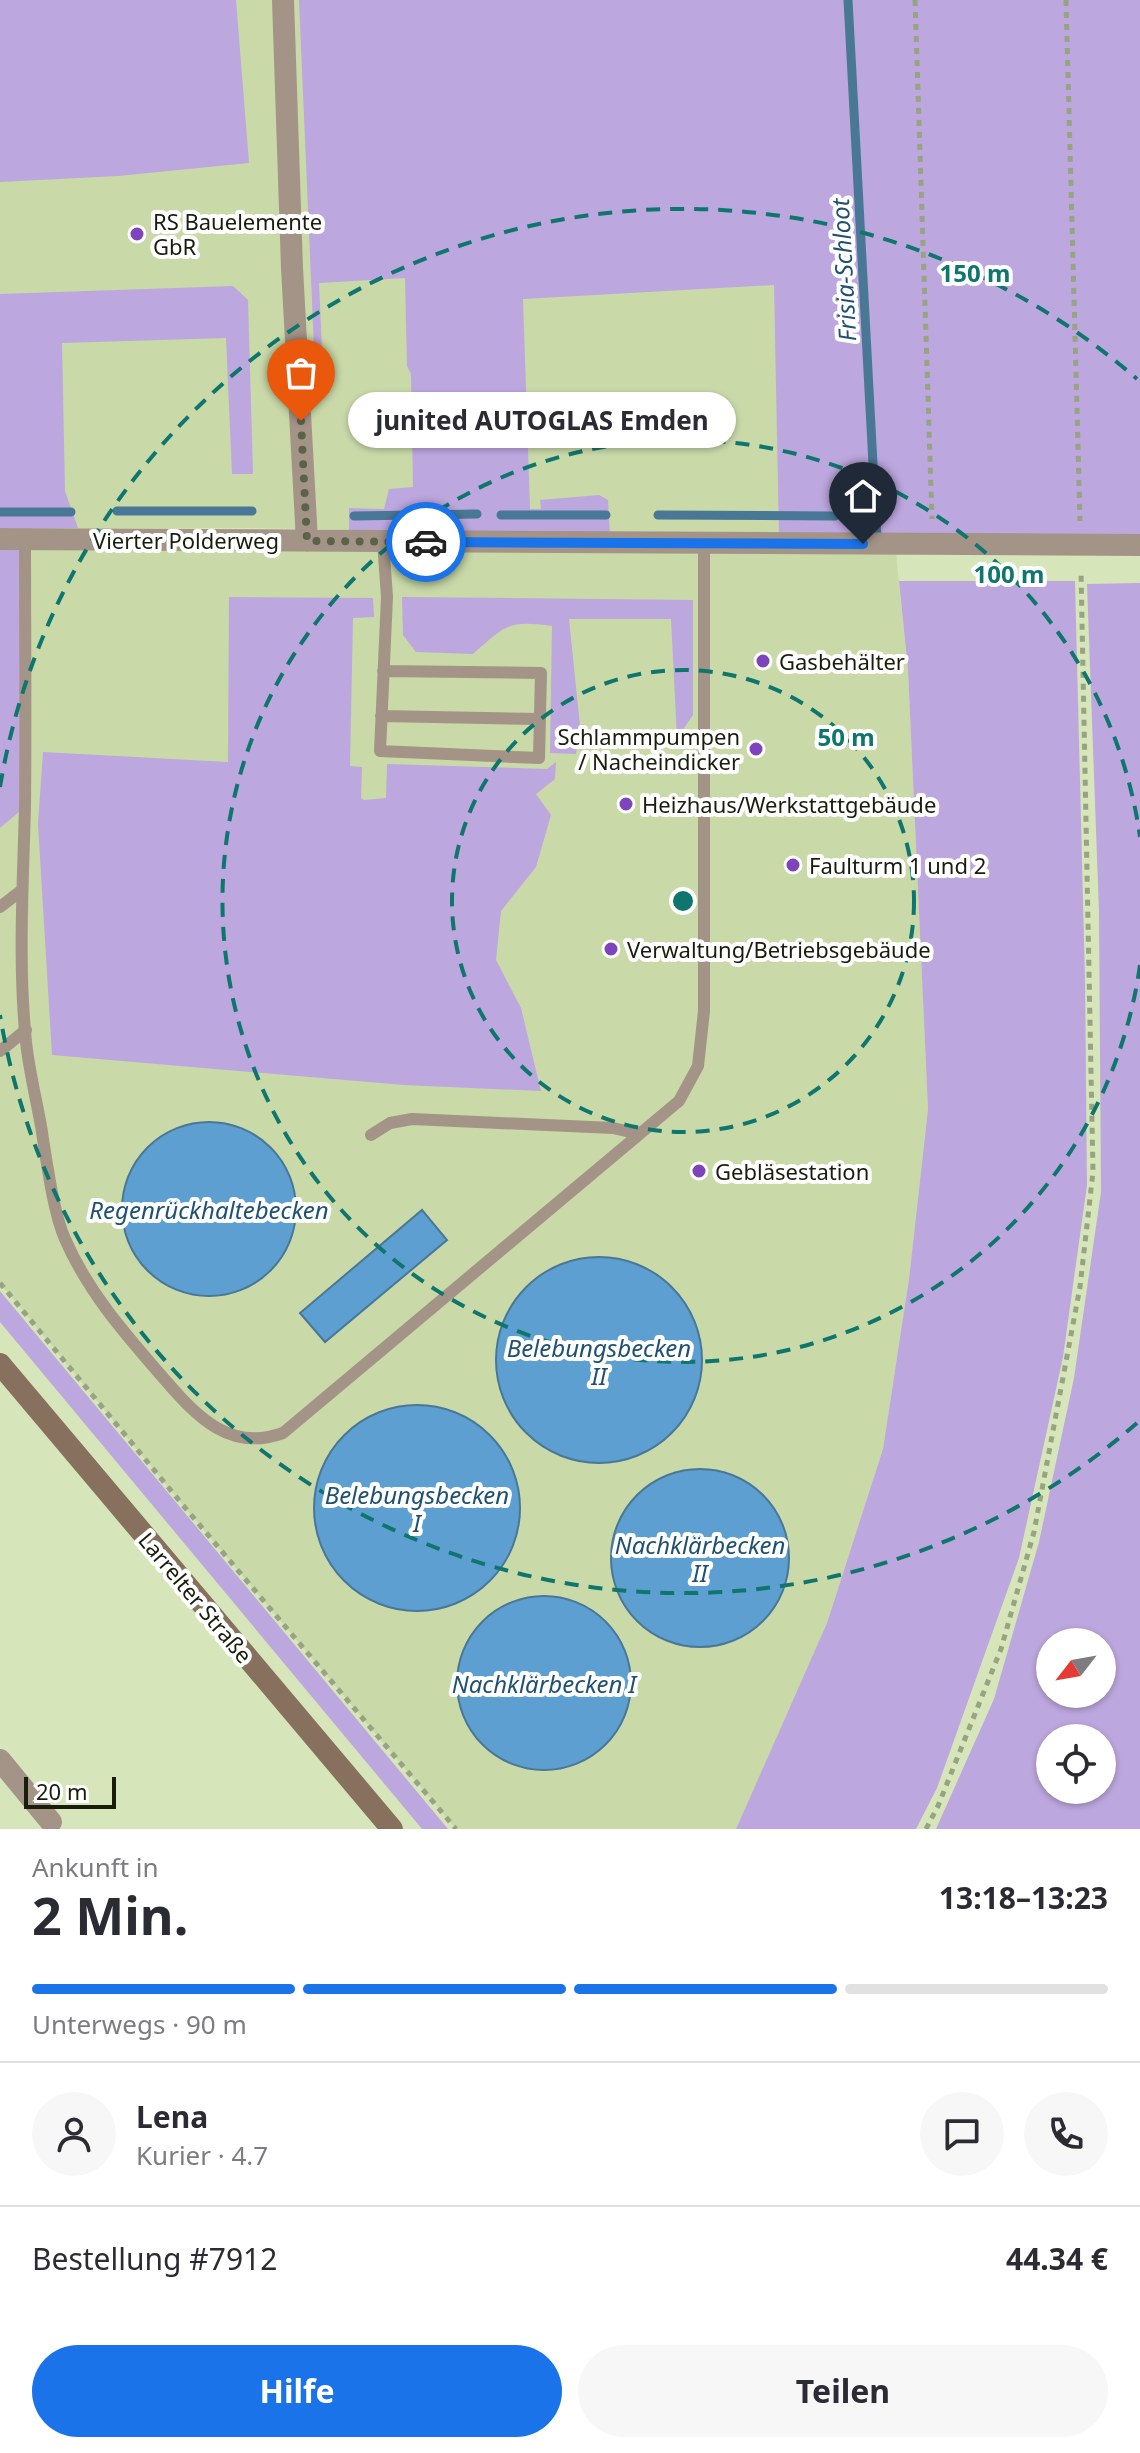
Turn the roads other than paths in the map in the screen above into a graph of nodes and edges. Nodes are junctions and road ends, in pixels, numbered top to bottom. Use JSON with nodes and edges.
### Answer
{"nodes":[{"id":1,"x":283,"y":0,"type":"edge"},
{"id":2,"x":0,"y":539,"type":"edge"},
{"id":3,"x":25,"y":540,"type":"junction"},
{"id":4,"x":307,"y":541,"type":"junction"},
{"id":5,"x":383,"y":541,"type":"junction"},
{"id":6,"x":704,"y":543,"type":"junction"},
{"id":7,"x":1140,"y":545,"type":"edge"},
{"id":8,"x":383,"y":671,"type":"junction"},
{"id":9,"x":381,"y":716,"type":"junction"},
{"id":10,"x":540,"y":719,"type":"junction"},
{"id":11,"x":22,"y":890,"type":"junction"},
{"id":12,"x":0,"y":907,"type":"edge"},
{"id":13,"x":26,"y":1030,"type":"junction"},
{"id":14,"x":0,"y":1051,"type":"edge"},
{"id":15,"x":639,"y":1134,"type":"junction"},
{"id":16,"x":371,"y":1135,"type":"dead end"},
{"id":17,"x":0,"y":1364,"type":"edge"},
{"id":18,"x":0,"y":1760,"type":"edge"},
{"id":19,"x":50,"y":1827,"type":"edge"},
{"id":20,"x":392,"y":1829,"type":"edge"}],
"edges":[{"from":1,"to":4,"type":"street"},
{"from":2,"to":3,"type":"street","name":"Vierter Polderweg"},
{"from":3,"to":4,"type":"street","name":"Vierter Polderweg"},
{"from":3,"to":11,"type":"lane"},
{"from":4,"to":5,"type":"street","name":"Vierter Polderweg"},
{"from":5,"to":6,"type":"street","name":"Vierter Polderweg"},
{"from":5,"to":8,"type":"lane"},
{"from":6,"to":7,"type":"street","name":"Vierter Polderweg"},
{"from":6,"to":15,"type":"lane"},
{"from":8,"to":9,"type":"lane"},
{"from":8,"to":10,"type":"lane"},
{"from":9,"to":10,"type":"lane"},
{"from":9,"to":10,"type":"lane"},
{"from":11,"to":12,"type":"lane"},
{"from":11,"to":13,"type":"lane"},
{"from":13,"to":14,"type":"lane"},
{"from":13,"to":15,"type":"lane"},
{"from":15,"to":16,"type":"lane"},
{"from":17,"to":20,"type":"main road","name":"Larrelter Straße"},
{"from":18,"to":19,"type":"street"}]}
